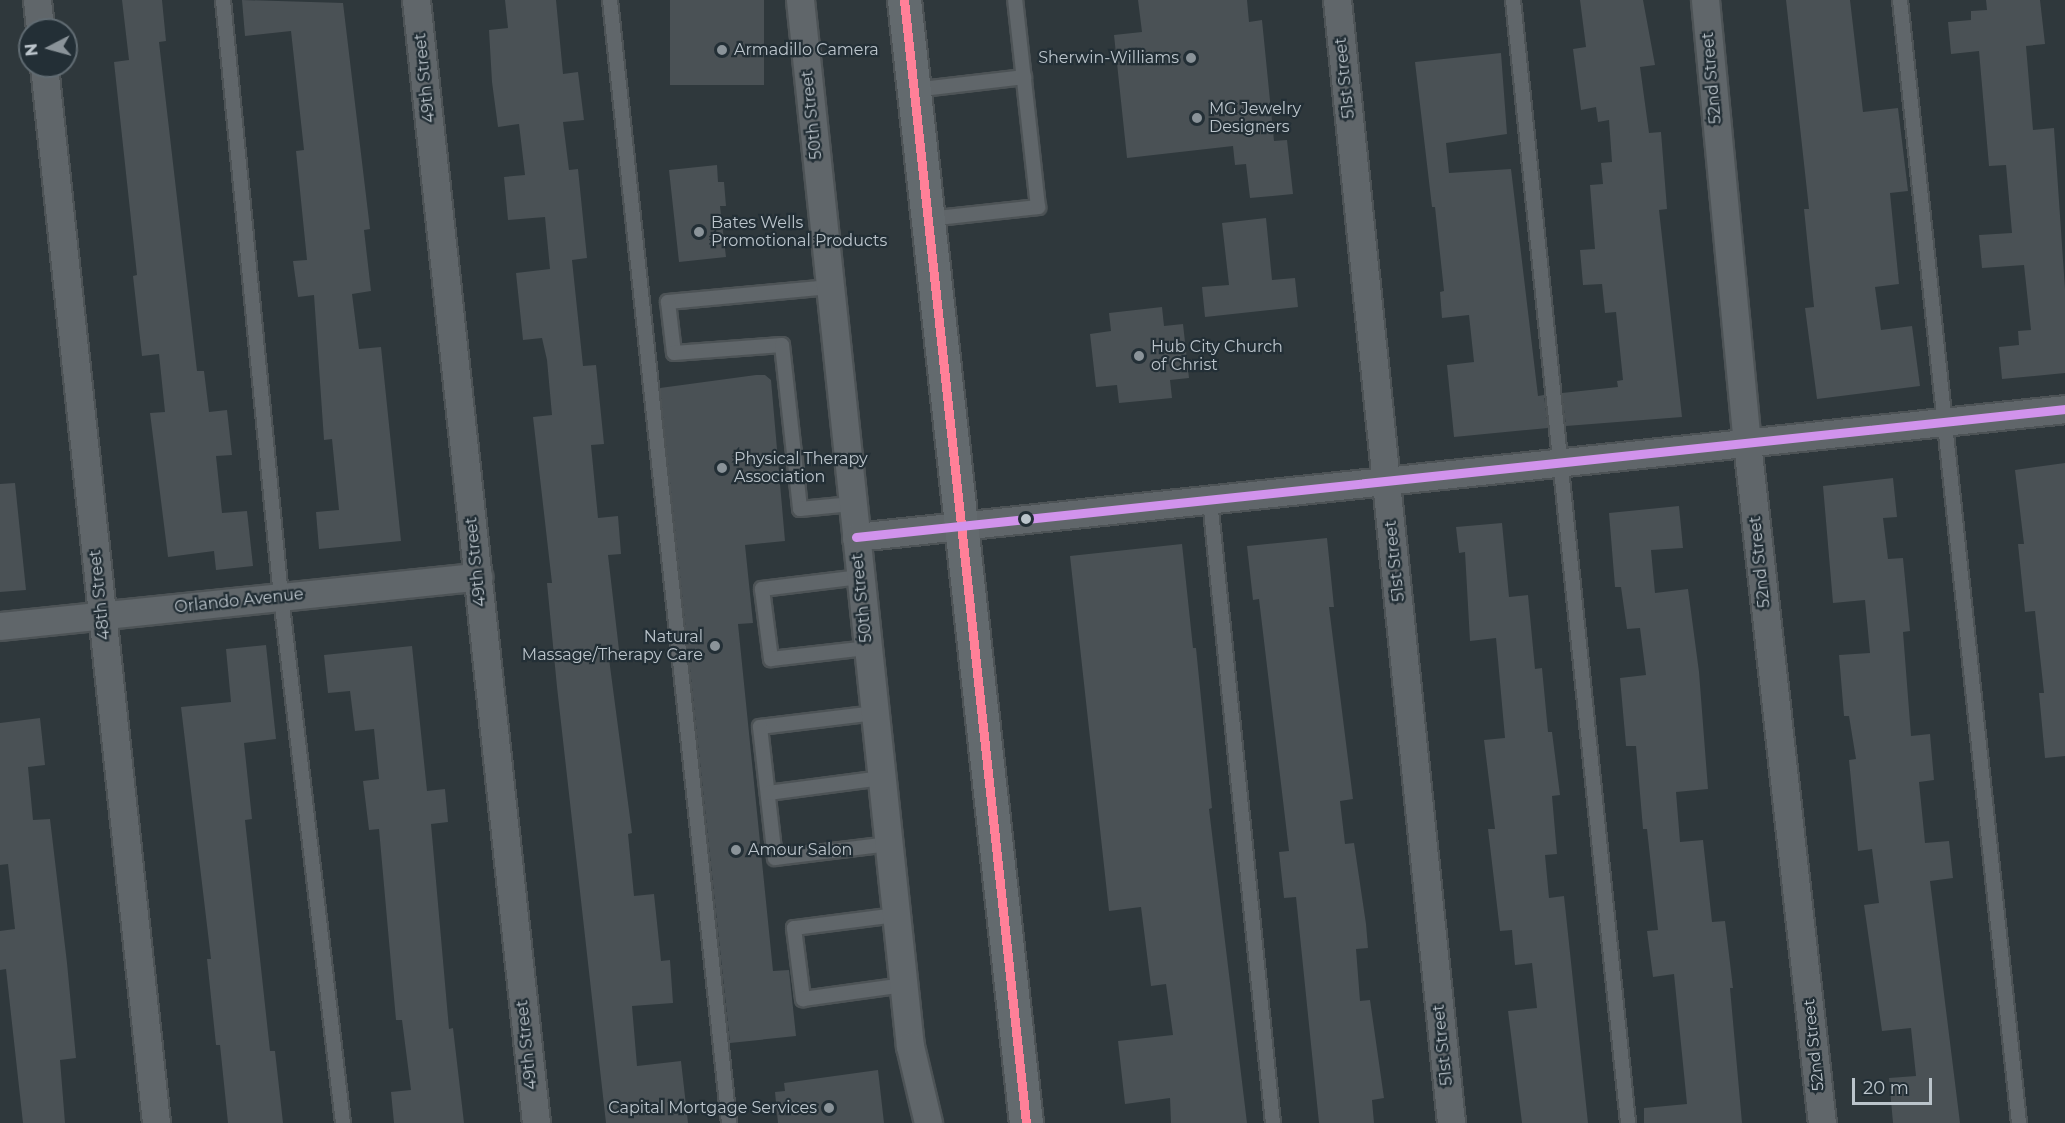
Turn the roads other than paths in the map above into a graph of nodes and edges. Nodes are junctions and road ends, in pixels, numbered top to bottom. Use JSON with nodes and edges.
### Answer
{"nodes":[{"id":1,"x":37,"y":0,"type":"edge"},
{"id":2,"x":223,"y":0,"type":"edge"},
{"id":3,"x":416,"y":0,"type":"edge"},
{"id":4,"x":610,"y":0,"type":"edge"},
{"id":5,"x":800,"y":0,"type":"edge"},
{"id":6,"x":904,"y":0,"type":"edge"},
{"id":7,"x":1016,"y":0,"type":"edge"},
{"id":8,"x":1337,"y":0,"type":"edge"},
{"id":9,"x":1513,"y":0,"type":"edge"},
{"id":10,"x":1705,"y":0,"type":"edge"},
{"id":11,"x":1899,"y":0,"type":"edge"},
{"id":12,"x":39,"y":18,"type":"edge"},
{"id":13,"x":1024,"y":77,"type":"junction"},
{"id":14,"x":45,"y":78,"type":"edge"},
{"id":15,"x":914,"y":90,"type":"junction"},
{"id":16,"x":928,"y":219,"type":"junction"},
{"id":17,"x":830,"y":287,"type":"junction"},
{"id":18,"x":2065,"y":409,"type":"edge"},
{"id":19,"x":1943,"y":422,"type":"junction"},
{"id":20,"x":1747,"y":443,"type":"junction"},
{"id":21,"x":1559,"y":463,"type":"junction"},
{"id":22,"x":1387,"y":481,"type":"junction"},
{"id":23,"x":1210,"y":500,"type":"junction"},
{"id":24,"x":852,"y":504,"type":"junction"},
{"id":25,"x":961,"y":527,"type":"junction"},
{"id":26,"x":856,"y":537,"type":"junction"},
{"id":27,"x":478,"y":577,"type":"junction"},
{"id":28,"x":860,"y":577,"type":"junction"},
{"id":29,"x":281,"y":597,"type":"junction"},
{"id":30,"x":102,"y":615,"type":"junction"},
{"id":31,"x":0,"y":626,"type":"edge"},
{"id":32,"x":868,"y":648,"type":"junction"},
{"id":33,"x":875,"y":713,"type":"junction"},
{"id":34,"x":882,"y":778,"type":"junction"},
{"id":35,"x":768,"y":793,"type":"junction"},
{"id":36,"x":889,"y":844,"type":"junction"},
{"id":37,"x":896,"y":915,"type":"junction"},
{"id":38,"x":904,"y":985,"type":"junction"},
{"id":39,"x":156,"y":1123,"type":"edge"},
{"id":40,"x":343,"y":1123,"type":"edge"},
{"id":41,"x":536,"y":1123,"type":"edge"},
{"id":42,"x":729,"y":1123,"type":"edge"},
{"id":43,"x":928,"y":1123,"type":"edge"},
{"id":44,"x":1026,"y":1123,"type":"edge"},
{"id":45,"x":1273,"y":1123,"type":"edge"},
{"id":46,"x":1451,"y":1123,"type":"edge"},
{"id":47,"x":1628,"y":1123,"type":"edge"},
{"id":48,"x":1822,"y":1123,"type":"edge"},
{"id":49,"x":2019,"y":1123,"type":"edge"}],
"edges":[{"from":1,"to":12,"type":"street"},
{"from":2,"to":29,"type":"lane"},
{"from":3,"to":27,"type":"street","name":"49th Street"},
{"from":4,"to":42,"type":"lane"},
{"from":5,"to":17,"type":"street","name":"50th Street"},
{"from":6,"to":15,"type":"main road"},
{"from":7,"to":13,"type":"lane"},
{"from":8,"to":22,"type":"street","name":"51st Street"},
{"from":9,"to":21,"type":"lane"},
{"from":10,"to":20,"type":"street","name":"52nd Street"},
{"from":11,"to":19,"type":"lane"},
{"from":13,"to":15,"type":"lane"},
{"from":13,"to":16,"type":"lane"},
{"from":14,"to":30,"type":"street","name":"48th Street"},
{"from":15,"to":16,"type":"main road"},
{"from":16,"to":25,"type":"main road"},
{"from":17,"to":24,"type":"street","name":"50th Street"},
{"from":17,"to":24,"type":"lane"},
{"from":18,"to":19,"type":"street"},
{"from":19,"to":20,"type":"street"},
{"from":19,"to":49,"type":"lane"},
{"from":20,"to":21,"type":"street"},
{"from":20,"to":48,"type":"street","name":"52nd Street"},
{"from":21,"to":22,"type":"street"},
{"from":21,"to":47,"type":"lane"},
{"from":22,"to":23,"type":"street"},
{"from":22,"to":46,"type":"street","name":"51st Street"},
{"from":23,"to":25,"type":"street"},
{"from":23,"to":45,"type":"lane"},
{"from":24,"to":26,"type":"street","name":"50th Street"},
{"from":25,"to":26,"type":"street"},
{"from":25,"to":44,"type":"main road"},
{"from":26,"to":28,"type":"street","name":"50th Street"},
{"from":27,"to":29,"type":"street","name":"Orlando Avenue"},
{"from":27,"to":41,"type":"street","name":"49th Street"},
{"from":28,"to":32,"type":"street","name":"50th Street"},
{"from":28,"to":32,"type":"lane"},
{"from":29,"to":30,"type":"street","name":"Orlando Avenue"},
{"from":29,"to":40,"type":"lane"},
{"from":30,"to":31,"type":"street","name":"Orlando Avenue"},
{"from":30,"to":39,"type":"street","name":"48th Street"},
{"from":32,"to":33,"type":"street","name":"50th Street"},
{"from":33,"to":34,"type":"street","name":"50th Street"},
{"from":33,"to":35,"type":"lane"},
{"from":34,"to":35,"type":"lane"},
{"from":34,"to":36,"type":"street","name":"50th Street"},
{"from":35,"to":36,"type":"lane"},
{"from":36,"to":37,"type":"street","name":"50th Street"},
{"from":37,"to":38,"type":"street","name":"50th Street"},
{"from":37,"to":38,"type":"lane"},
{"from":38,"to":43,"type":"street","name":"50th Street"}]}
